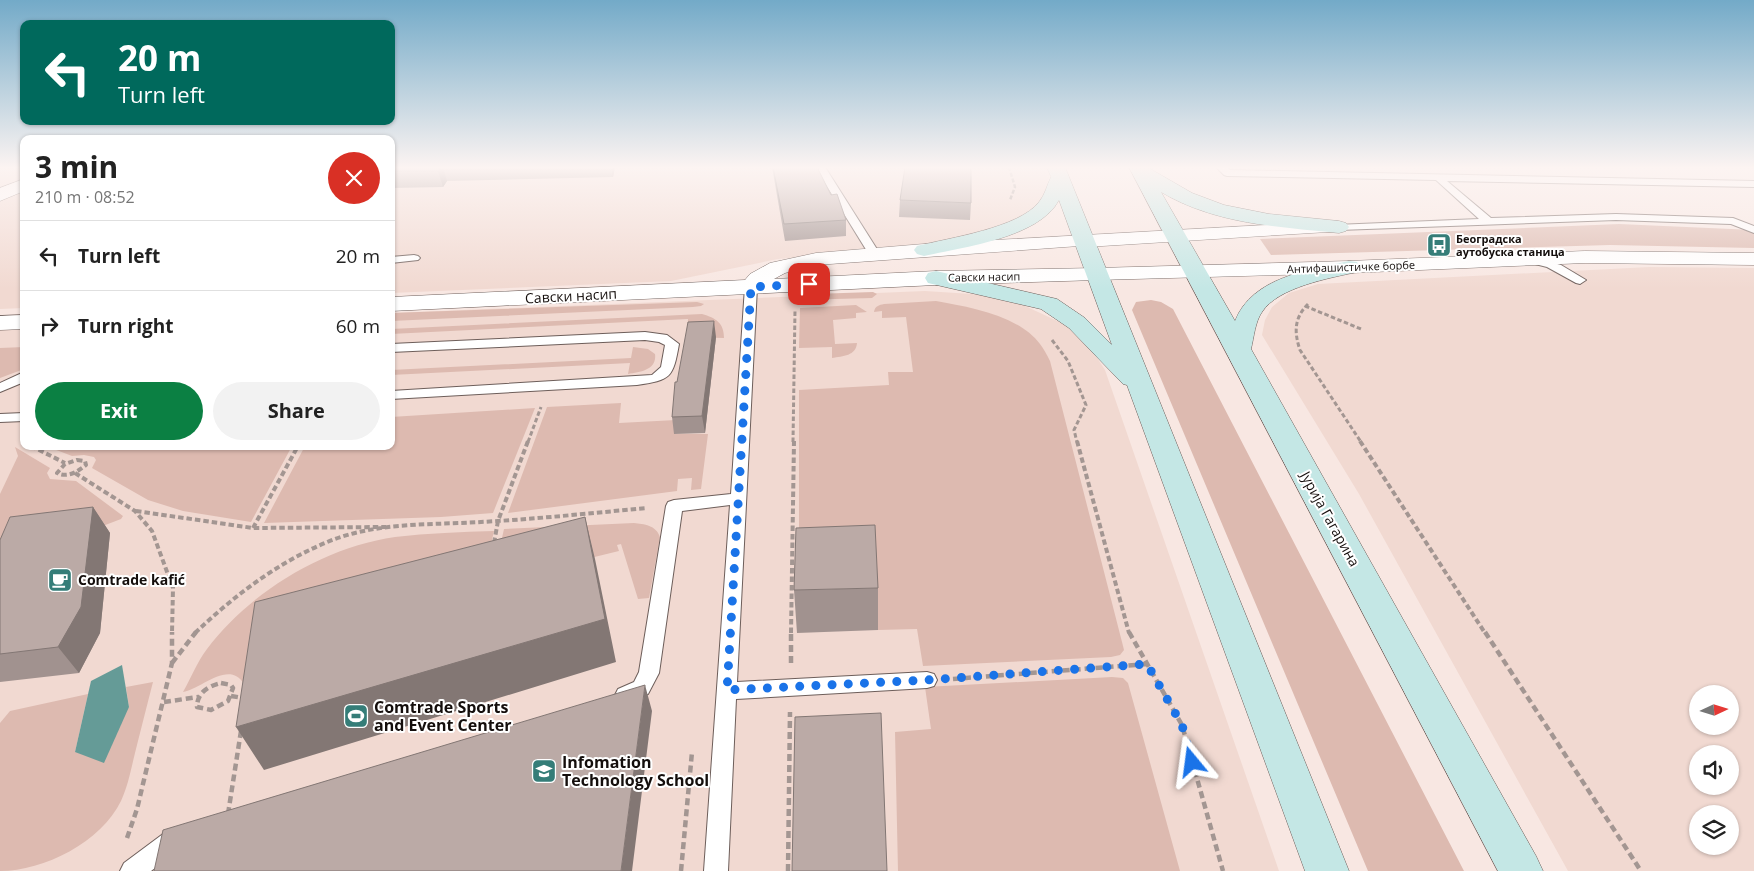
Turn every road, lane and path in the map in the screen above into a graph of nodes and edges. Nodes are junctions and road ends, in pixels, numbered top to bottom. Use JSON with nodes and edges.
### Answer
{"nodes":[{"id":1,"x":845,"y":208,"type":"edge"},
{"id":2,"x":1043,"y":208,"type":"edge"},
{"id":3,"x":1072,"y":208,"type":"edge"},
{"id":4,"x":1161,"y":208,"type":"edge"},
{"id":5,"x":1217,"y":208,"type":"edge"},
{"id":6,"x":1471,"y":208,"type":"edge"},
{"id":7,"x":1488,"y":221,"type":"junction"},
{"id":8,"x":1338,"y":227,"type":"junction"},
{"id":9,"x":1754,"y":230,"type":"edge"},
{"id":10,"x":1177,"y":236,"type":"junction"},
{"id":11,"x":1086,"y":241,"type":"junction"},
{"id":12,"x":924,"y":250,"type":"junction"},
{"id":13,"x":874,"y":254,"type":"junction"},
{"id":14,"x":414,"y":258,"type":"dead end"},
{"id":15,"x":395,"y":260,"type":"edge"},
{"id":16,"x":1754,"y":260,"type":"edge"},
{"id":17,"x":1349,"y":268,"type":"junction"},
{"id":18,"x":1196,"y":271,"type":"junction"},
{"id":19,"x":1097,"y":274,"type":"junction"},
{"id":20,"x":936,"y":278,"type":"junction"},
{"id":21,"x":751,"y":287,"type":"junction"},
{"id":22,"x":395,"y":304,"type":"edge"},
{"id":23,"x":796,"y":304,"type":"dead end"},
{"id":24,"x":20,"y":322,"type":"edge"},
{"id":25,"x":0,"y":323,"type":"edge"},
{"id":26,"x":1361,"y":329,"type":"dead end"},
{"id":27,"x":1050,"y":337,"type":"dead end"},
{"id":28,"x":395,"y":348,"type":"edge"},
{"id":29,"x":1238,"y":350,"type":"junction"},
{"id":30,"x":20,"y":378,"type":"edge"},
{"id":31,"x":549,"y":385,"type":"junction"},
{"id":32,"x":0,"y":388,"type":"edge"},
{"id":33,"x":1141,"y":388,"type":"junction"},
{"id":34,"x":395,"y":395,"type":"edge"},
{"id":35,"x":20,"y":417,"type":"edge"},
{"id":36,"x":0,"y":418,"type":"edge"},
{"id":37,"x":40,"y":450,"type":"edge"},
{"id":38,"x":296,"y":450,"type":"edge"},
{"id":39,"x":65,"y":463,"type":"junction"},
{"id":40,"x":76,"y":472,"type":"junction"},
{"id":41,"x":739,"y":498,"type":"junction"},
{"id":42,"x":674,"y":506,"type":"junction"},
{"id":43,"x":135,"y":511,"type":"junction"},
{"id":44,"x":498,"y":521,"type":"junction"},
{"id":45,"x":399,"y":527,"type":"junction"},
{"id":46,"x":253,"y":528,"type":"junction"},
{"id":47,"x":492,"y":550,"type":"edge"},
{"id":48,"x":172,"y":663,"type":"junction"},
{"id":49,"x":1147,"y":664,"type":"junction"},
{"id":50,"x":927,"y":680,"type":"joint"},
{"id":51,"x":790,"y":687,"type":"junction"},
{"id":52,"x":727,"y":690,"type":"junction"},
{"id":53,"x":231,"y":696,"type":"junction"},
{"id":54,"x":198,"y":697,"type":"junction"},
{"id":55,"x":164,"y":702,"type":"junction"},
{"id":56,"x":609,"y":704,"type":"edge"},
{"id":57,"x":244,"y":707,"type":"edge"},
{"id":58,"x":241,"y":726,"type":"edge"},
{"id":59,"x":226,"y":820,"type":"joint"},
{"id":60,"x":126,"y":843,"type":"dead end"},
{"id":61,"x":132,"y":871,"type":"edge"},
{"id":62,"x":716,"y":871,"type":"edge"},
{"id":63,"x":788,"y":871,"type":"edge"},
{"id":64,"x":1223,"y":871,"type":"edge"},
{"id":65,"x":1327,"y":871,"type":"edge"},
{"id":66,"x":1521,"y":871,"type":"edge"},
{"id":67,"x":1641,"y":871,"type":"edge"}],
"edges":[{"from":1,"to":13,"type":"lane"},
{"from":2,"to":12,"type":"main road"},
{"from":3,"to":11,"type":"main road"},
{"from":4,"to":10,"type":"main road","name":"Јурија Гагарина"},
{"from":5,"to":8,"type":"main road"},
{"from":6,"to":7,"type":"lane"},
{"from":7,"to":8,"type":"lane"},
{"from":7,"to":9,"type":"lane"},
{"from":8,"to":10,"type":"street"},
{"from":10,"to":11,"type":"street"},
{"from":10,"to":18,"type":"main road","name":"Јурија Гагарина"},
{"from":11,"to":12,"type":"street"},
{"from":11,"to":19,"type":"main road"},
{"from":12,"to":13,"type":"street"},
{"from":13,"to":21,"type":"street"},
{"from":14,"to":15,"type":"lane"},
{"from":16,"to":17,"type":"street","name":"Антифашистичке борбе"},
{"from":17,"to":18,"type":"street","name":"Антифашистичке борбе"},
{"from":17,"to":29,"type":"main road"},
{"from":18,"to":19,"type":"street","name":"Антифашистичке борбе"},
{"from":18,"to":29,"type":"main road","name":"Јурија Гагарина"},
{"from":19,"to":20,"type":"street","name":"Савски насип"},
{"from":19,"to":33,"type":"main road"},
{"from":20,"to":21,"type":"street","name":"Савски насип"},
{"from":20,"to":33,"type":"main road"},
{"from":21,"to":22,"type":"street","name":"Савски насип"},
{"from":21,"to":41,"type":"lane"},
{"from":23,"to":51,"type":"path"},
{"from":24,"to":25,"type":"street"},
{"from":26,"to":67,"type":"path"},
{"from":27,"to":49,"type":"path"},
{"from":28,"to":31,"type":"lane"},
{"from":29,"to":66,"type":"main road","name":"Јурија Гагарина"},
{"from":30,"to":32,"type":"lane"},
{"from":31,"to":34,"type":"lane"},
{"from":31,"to":44,"type":"path"},
{"from":33,"to":65,"type":"main road"},
{"from":35,"to":36,"type":"lane"},
{"from":37,"to":39,"type":"path"},
{"from":38,"to":46,"type":"path"},
{"from":39,"to":40,"type":"path"},
{"from":39,"to":40,"type":"path"},
{"from":40,"to":43,"type":"path"},
{"from":41,"to":42,"type":"lane"},
{"from":41,"to":52,"type":"lane"},
{"from":42,"to":44,"type":"path"},
{"from":42,"to":56,"type":"lane"},
{"from":43,"to":46,"type":"path"},
{"from":43,"to":48,"type":"path"},
{"from":44,"to":45,"type":"path"},
{"from":44,"to":47,"type":"path"},
{"from":45,"to":46,"type":"path"},
{"from":45,"to":48,"type":"path"},
{"from":48,"to":55,"type":"path"},
{"from":49,"to":50,"type":"path"},
{"from":49,"to":64,"type":"path"},
{"from":50,"to":51,"type":"lane"},
{"from":51,"to":52,"type":"lane"},
{"from":51,"to":63,"type":"path"},
{"from":52,"to":62,"type":"lane"},
{"from":53,"to":54,"type":"path"},
{"from":53,"to":54,"type":"path"},
{"from":53,"to":57,"type":"path"},
{"from":54,"to":55,"type":"path"},
{"from":55,"to":60,"type":"path"},
{"from":58,"to":59,"type":"path"},
{"from":59,"to":61,"type":"lane"}]}
